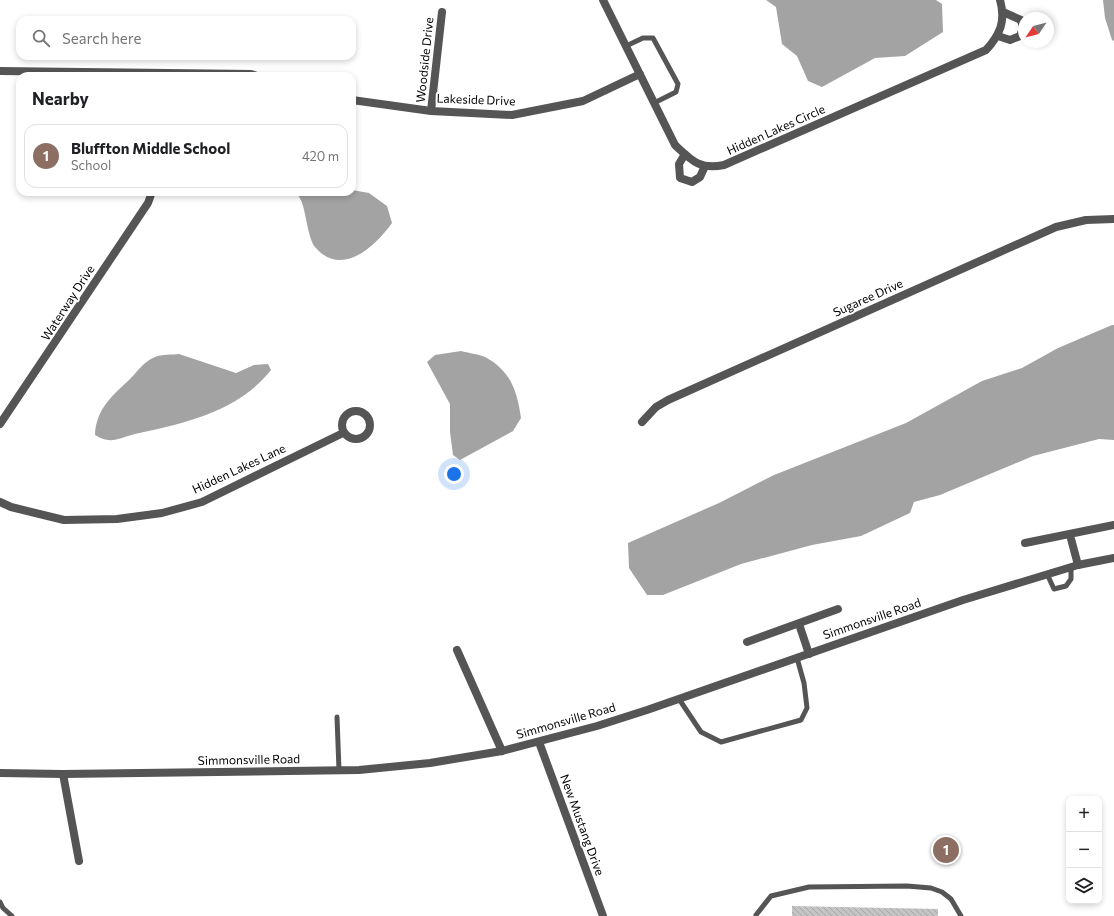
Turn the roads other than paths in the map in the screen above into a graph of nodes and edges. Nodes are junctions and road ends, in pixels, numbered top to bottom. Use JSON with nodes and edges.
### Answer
{"nodes":[{"id":1,"x":603,"y":0,"type":"edge"},
{"id":2,"x":1000,"y":0,"type":"edge"},
{"id":3,"x":442,"y":12,"type":"dead end"},
{"id":4,"x":1003,"y":12,"type":"junction"},
{"id":5,"x":998,"y":36,"type":"junction"},
{"id":6,"x":626,"y":46,"type":"junction"},
{"id":7,"x":0,"y":71,"type":"edge"},
{"id":8,"x":42,"y":72,"type":"edge"},
{"id":9,"x":640,"y":74,"type":"junction"},
{"id":10,"x":356,"y":101,"type":"edge"},
{"id":11,"x":654,"y":103,"type":"junction"},
{"id":12,"x":431,"y":111,"type":"junction"},
{"id":13,"x":685,"y":154,"type":"junction"},
{"id":14,"x":705,"y":166,"type":"junction"},
{"id":15,"x":151,"y":196,"type":"edge"},
{"id":16,"x":1114,"y":219,"type":"edge"},
{"id":17,"x":642,"y":422,"type":"dead end"},
{"id":18,"x":0,"y":424,"type":"edge"},
{"id":19,"x":343,"y":433,"type":"dead end"},
{"id":20,"x":0,"y":502,"type":"edge"},
{"id":21,"x":1114,"y":525,"type":"edge"},
{"id":22,"x":1070,"y":534,"type":"junction"},
{"id":23,"x":1025,"y":543,"type":"dead end"},
{"id":24,"x":1114,"y":558,"type":"edge"},
{"id":25,"x":1075,"y":566,"type":"junction"},
{"id":26,"x":1047,"y":574,"type":"junction"},
{"id":27,"x":838,"y":609,"type":"dead end"},
{"id":28,"x":799,"y":624,"type":"junction"},
{"id":29,"x":747,"y":642,"type":"dead end"},
{"id":30,"x":457,"y":650,"type":"dead end"},
{"id":31,"x":809,"y":654,"type":"junction"},
{"id":32,"x":796,"y":658,"type":"junction"},
{"id":33,"x":679,"y":699,"type":"junction"},
{"id":34,"x":337,"y":717,"type":"dead end"},
{"id":35,"x":539,"y":742,"type":"junction"},
{"id":36,"x":502,"y":751,"type":"junction"},
{"id":37,"x":339,"y":770,"type":"junction"},
{"id":38,"x":0,"y":773,"type":"edge"},
{"id":39,"x":64,"y":774,"type":"junction"},
{"id":40,"x":79,"y":861,"type":"dead end"},
{"id":41,"x":0,"y":902,"type":"edge"},
{"id":42,"x":12,"y":916,"type":"edge"},
{"id":43,"x":602,"y":916,"type":"edge"},
{"id":44,"x":755,"y":916,"type":"edge"},
{"id":45,"x":961,"y":916,"type":"edge"}],
"edges":[{"from":1,"to":6,"type":"street","name":"Hidden Lakes Circle"},
{"from":2,"to":4,"type":"street"},
{"from":3,"to":12,"type":"street","name":"Woodside Drive"},
{"from":4,"to":5,"type":"street"},
{"from":4,"to":5,"type":"street"},
{"from":5,"to":14,"type":"street","name":"Hidden Lakes Circle"},
{"from":6,"to":9,"type":"street","name":"Hidden Lakes Circle"},
{"from":6,"to":11,"type":"lane"},
{"from":7,"to":8,"type":"street"},
{"from":9,"to":11,"type":"street","name":"Hidden Lakes Circle"},
{"from":9,"to":12,"type":"street","name":"Lakeside Drive"},
{"from":10,"to":12,"type":"street","name":"Lakeside Drive"},
{"from":11,"to":13,"type":"street","name":"Hidden Lakes Circle"},
{"from":13,"to":14,"type":"street","name":"Hidden Lakes Circle"},
{"from":13,"to":14,"type":"street"},
{"from":15,"to":18,"type":"street","name":"Waterway Drive"},
{"from":16,"to":17,"type":"street","name":"Sugaree Drive"},
{"from":19,"to":20,"type":"street","name":"Hidden Lakes Lane"},
{"from":21,"to":22,"type":"street"},
{"from":22,"to":23,"type":"street"},
{"from":22,"to":25,"type":"street"},
{"from":24,"to":25,"type":"street","name":"Simmonsville Road"},
{"from":25,"to":26,"type":"street","name":"Simmonsville Road"},
{"from":25,"to":26,"type":"lane"},
{"from":26,"to":31,"type":"street","name":"Simmonsville Road"},
{"from":27,"to":28,"type":"street"},
{"from":28,"to":29,"type":"street"},
{"from":28,"to":31,"type":"street"},
{"from":30,"to":36,"type":"street"},
{"from":31,"to":32,"type":"street","name":"Simmonsville Road"},
{"from":32,"to":33,"type":"street","name":"Simmonsville Road"},
{"from":32,"to":33,"type":"lane"},
{"from":33,"to":35,"type":"street","name":"Simmonsville Road"},
{"from":34,"to":37,"type":"lane"},
{"from":35,"to":36,"type":"street","name":"Simmonsville Road"},
{"from":35,"to":43,"type":"street","name":"New Mustang Drive"},
{"from":36,"to":37,"type":"street","name":"Simmonsville Road"},
{"from":37,"to":39,"type":"street","name":"Simmonsville Road"},
{"from":38,"to":39,"type":"street","name":"Simmonsville Road"},
{"from":39,"to":40,"type":"street"},
{"from":41,"to":42,"type":"lane"},
{"from":44,"to":45,"type":"lane"}]}
